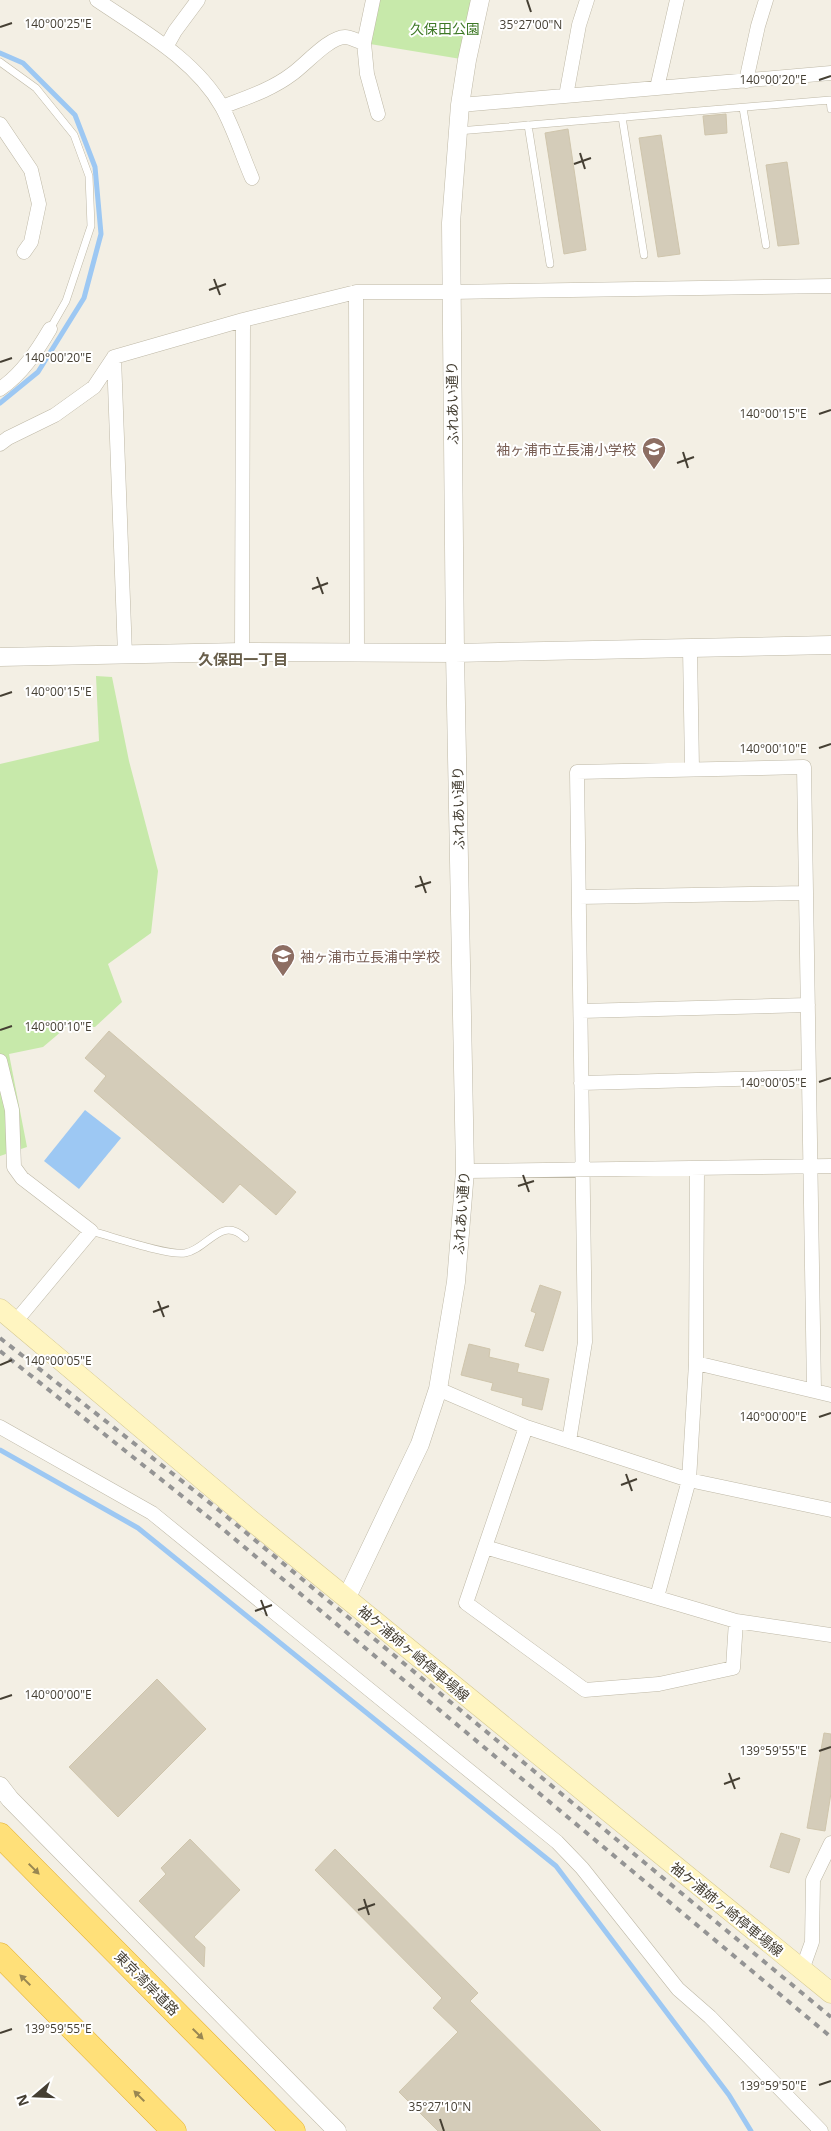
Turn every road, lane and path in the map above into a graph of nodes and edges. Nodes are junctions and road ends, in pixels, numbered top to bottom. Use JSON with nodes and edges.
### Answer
{"nodes":[{"id":1,"x":97,"y":0,"type":"edge"},
{"id":2,"x":198,"y":0,"type":"edge"},
{"id":3,"x":373,"y":0,"type":"edge"},
{"id":4,"x":480,"y":0,"type":"edge"},
{"id":5,"x":587,"y":0,"type":"edge"},
{"id":6,"x":677,"y":0,"type":"edge"},
{"id":7,"x":766,"y":0,"type":"edge"},
{"id":8,"x":364,"y":43,"type":"junction"},
{"id":9,"x":166,"y":48,"type":"junction"},
{"id":10,"x":0,"y":62,"type":"edge"},
{"id":11,"x":831,"y":73,"type":"edge"},
{"id":12,"x":746,"y":80,"type":"junction"},
{"id":13,"x":657,"y":88,"type":"junction"},
{"id":14,"x":566,"y":96,"type":"junction"},
{"id":15,"x":460,"y":105,"type":"junction"},
{"id":16,"x":222,"y":107,"type":"junction"},
{"id":17,"x":743,"y":108,"type":"junction"},
{"id":18,"x":831,"y":109,"type":"edge"},
{"id":19,"x":378,"y":114,"type":"dead end"},
{"id":20,"x":622,"y":117,"type":"junction"},
{"id":21,"x":0,"y":124,"type":"edge"},
{"id":22,"x":528,"y":125,"type":"junction"},
{"id":23,"x":458,"y":131,"type":"junction"},
{"id":24,"x":252,"y":178,"type":"dead end"},
{"id":25,"x":766,"y":245,"type":"dead end"},
{"id":26,"x":24,"y":252,"type":"dead end"},
{"id":27,"x":644,"y":255,"type":"dead end"},
{"id":28,"x":550,"y":264,"type":"dead end"},
{"id":29,"x":831,"y":286,"type":"edge"},
{"id":30,"x":356,"y":292,"type":"junction"},
{"id":31,"x":451,"y":292,"type":"junction"},
{"id":32,"x":243,"y":320,"type":"junction"},
{"id":33,"x":50,"y":329,"type":"joint"},
{"id":34,"x":114,"y":357,"type":"junction"},
{"id":35,"x":0,"y":389,"type":"edge"},
{"id":36,"x":0,"y":444,"type":"edge"},
{"id":37,"x":831,"y":645,"type":"edge"},
{"id":38,"x":690,"y":648,"type":"junction"},
{"id":39,"x":357,"y":651,"type":"junction"},
{"id":40,"x":242,"y":652,"type":"junction"},
{"id":41,"x":455,"y":653,"type":"junction"},
{"id":42,"x":125,"y":655,"type":"junction"},
{"id":43,"x":0,"y":657,"type":"edge"},
{"id":44,"x":692,"y":769,"type":"junction"},
{"id":45,"x":806,"y":893,"type":"junction"},
{"id":46,"x":579,"y":897,"type":"junction"},
{"id":47,"x":808,"y":1005,"type":"junction"},
{"id":48,"x":580,"y":1011,"type":"junction"},
{"id":49,"x":0,"y":1061,"type":"edge"},
{"id":50,"x":808,"y":1077,"type":"junction"},
{"id":51,"x":581,"y":1083,"type":"junction"},
{"id":52,"x":811,"y":1166,"type":"junction"},
{"id":53,"x":831,"y":1166,"type":"edge"},
{"id":54,"x":697,"y":1168,"type":"junction"},
{"id":55,"x":584,"y":1170,"type":"junction"},
{"id":56,"x":465,"y":1171,"type":"junction"},
{"id":57,"x":91,"y":1231,"type":"junction"},
{"id":58,"x":245,"y":1238,"type":"dead end"},
{"id":59,"x":0,"y":1309,"type":"edge"},
{"id":60,"x":16,"y":1321,"type":"junction"},
{"id":61,"x":696,"y":1363,"type":"junction"},
{"id":62,"x":438,"y":1389,"type":"junction"},
{"id":63,"x":814,"y":1391,"type":"junction"},
{"id":64,"x":831,"y":1395,"type":"edge"},
{"id":65,"x":0,"y":1427,"type":"edge"},
{"id":66,"x":526,"y":1427,"type":"junction"},
{"id":67,"x":569,"y":1442,"type":"junction"},
{"id":68,"x":689,"y":1480,"type":"junction"},
{"id":69,"x":831,"y":1510,"type":"edge"},
{"id":70,"x":485,"y":1547,"type":"junction"},
{"id":71,"x":347,"y":1597,"type":"junction"},
{"id":72,"x":657,"y":1597,"type":"junction"},
{"id":73,"x":736,"y":1621,"type":"junction"},
{"id":74,"x":831,"y":1635,"type":"edge"},
{"id":75,"x":0,"y":1786,"type":"edge"},
{"id":76,"x":0,"y":1835,"type":"edge"},
{"id":77,"x":831,"y":1843,"type":"edge"},
{"id":78,"x":0,"y":1955,"type":"edge"},
{"id":79,"x":802,"y":1970,"type":"junction"},
{"id":80,"x":831,"y":1993,"type":"edge"},
{"id":81,"x":174,"y":2131,"type":"edge"},
{"id":82,"x":293,"y":2131,"type":"edge"},
{"id":83,"x":336,"y":2131,"type":"edge"},
{"id":84,"x":821,"y":2131,"type":"edge"}],
"edges":[{"from":1,"to":9,"type":"street"},
{"from":2,"to":9,"type":"street"},
{"from":3,"to":8,"type":"street"},
{"from":4,"to":15,"type":"street","name":"ふれあい通り"},
{"from":5,"to":14,"type":"street"},
{"from":6,"to":13,"type":"street"},
{"from":7,"to":12,"type":"street"},
{"from":8,"to":16,"type":"street"},
{"from":8,"to":19,"type":"street"},
{"from":9,"to":16,"type":"street"},
{"from":10,"to":33,"type":"lane"},
{"from":11,"to":12,"type":"street"},
{"from":12,"to":13,"type":"street"},
{"from":13,"to":14,"type":"street"},
{"from":14,"to":15,"type":"street"},
{"from":15,"to":23,"type":"street","name":"ふれあい通り"},
{"from":16,"to":24,"type":"street"},
{"from":17,"to":18,"type":"lane"},
{"from":17,"to":20,"type":"lane"},
{"from":17,"to":25,"type":"lane"},
{"from":20,"to":22,"type":"lane"},
{"from":20,"to":27,"type":"lane"},
{"from":21,"to":26,"type":"street"},
{"from":22,"to":23,"type":"lane"},
{"from":22,"to":28,"type":"lane"},
{"from":23,"to":31,"type":"street","name":"ふれあい通り"},
{"from":29,"to":31,"type":"street"},
{"from":30,"to":31,"type":"street"},
{"from":30,"to":32,"type":"street"},
{"from":30,"to":39,"type":"street"},
{"from":31,"to":41,"type":"street","name":"ふれあい通り"},
{"from":32,"to":34,"type":"street"},
{"from":32,"to":40,"type":"street"},
{"from":33,"to":35,"type":"street"},
{"from":34,"to":36,"type":"street"},
{"from":34,"to":42,"type":"street"},
{"from":37,"to":38,"type":"street"},
{"from":38,"to":41,"type":"street"},
{"from":38,"to":44,"type":"street"},
{"from":39,"to":40,"type":"street"},
{"from":39,"to":41,"type":"street"},
{"from":40,"to":42,"type":"street"},
{"from":41,"to":56,"type":"street","name":"ふれあい通り"},
{"from":42,"to":43,"type":"street"},
{"from":44,"to":45,"type":"street"},
{"from":44,"to":46,"type":"street"},
{"from":45,"to":46,"type":"street"},
{"from":45,"to":47,"type":"street"},
{"from":46,"to":48,"type":"street"},
{"from":47,"to":48,"type":"street"},
{"from":47,"to":50,"type":"street"},
{"from":48,"to":51,"type":"street"},
{"from":49,"to":57,"type":"street"},
{"from":50,"to":51,"type":"street"},
{"from":50,"to":52,"type":"street"},
{"from":51,"to":55,"type":"street"},
{"from":52,"to":53,"type":"street"},
{"from":52,"to":54,"type":"street"},
{"from":52,"to":63,"type":"street"},
{"from":54,"to":55,"type":"street"},
{"from":54,"to":61,"type":"street"},
{"from":55,"to":56,"type":"street"},
{"from":55,"to":67,"type":"street"},
{"from":56,"to":62,"type":"street","name":"ふれあい通り"},
{"from":57,"to":58,"type":"lane"},
{"from":57,"to":60,"type":"street"},
{"from":59,"to":60,"type":"main road","name":"袖ケ浦姉ヶ崎停車場線"},
{"from":60,"to":71,"type":"main road","name":"袖ケ浦姉ヶ崎停車場線"},
{"from":61,"to":63,"type":"street"},
{"from":61,"to":68,"type":"street"},
{"from":62,"to":66,"type":"street"},
{"from":62,"to":71,"type":"street","name":"ふれあい通り"},
{"from":63,"to":64,"type":"street"},
{"from":65,"to":84,"type":"street"},
{"from":66,"to":67,"type":"street"},
{"from":66,"to":70,"type":"street"},
{"from":67,"to":68,"type":"street"},
{"from":68,"to":69,"type":"street"},
{"from":68,"to":72,"type":"street"},
{"from":70,"to":72,"type":"street"},
{"from":70,"to":73,"type":"street"},
{"from":71,"to":79,"type":"main road","name":"袖ケ浦姉ヶ崎停車場線"},
{"from":72,"to":73,"type":"street"},
{"from":73,"to":74,"type":"street"},
{"from":75,"to":83,"type":"street"},
{"from":76,"to":82,"type":"highway","name":"東京湾岸道路","one_way":true},
{"from":77,"to":79,"type":"street"},
{"from":81,"to":78,"type":"highway","one_way":true},
{"from":79,"to":80,"type":"main road","name":"袖ケ浦姉ヶ崎停車場線"}]}
